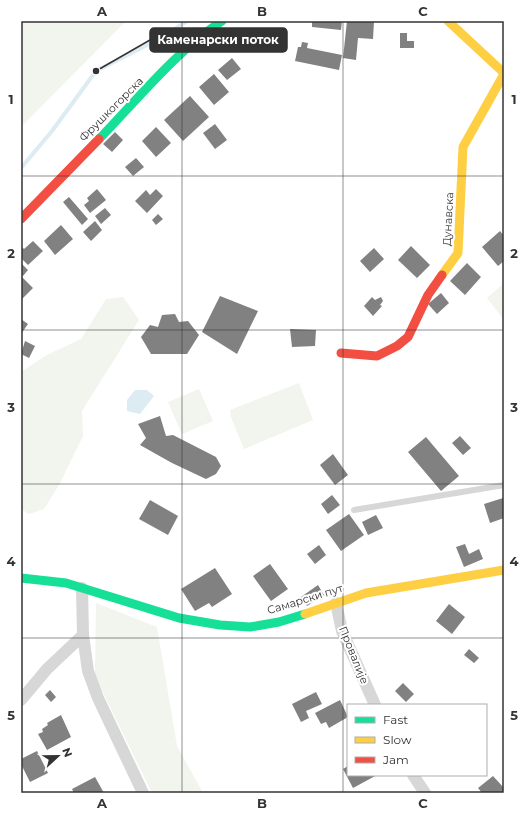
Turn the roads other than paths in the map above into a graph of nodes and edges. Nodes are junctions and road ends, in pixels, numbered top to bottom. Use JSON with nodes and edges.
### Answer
{"nodes":[{"id":1,"x":222,"y":21,"type":"edge"},
{"id":2,"x":448,"y":21,"type":"edge"},
{"id":3,"x":504,"y":73,"type":"edge"},
{"id":4,"x":21,"y":219,"type":"edge"},
{"id":5,"x":341,"y":353,"type":"dead end"},
{"id":6,"x":504,"y":485,"type":"edge"},
{"id":7,"x":354,"y":510,"type":"dead end"},
{"id":8,"x":504,"y":570,"type":"edge"},
{"id":9,"x":21,"y":578,"type":"edge"},
{"id":10,"x":82,"y":588,"type":"junction"},
{"id":11,"x":336,"y":603,"type":"junction"},
{"id":12,"x":83,"y":635,"type":"junction"},
{"id":13,"x":21,"y":700,"type":"edge"},
{"id":14,"x":376,"y":704,"type":"edge"},
{"id":15,"x":415,"y":776,"type":"edge"},
{"id":16,"x":143,"y":793,"type":"edge"},
{"id":17,"x":425,"y":793,"type":"edge"}],
"edges":[{"from":1,"to":4,"type":"street","name":"Фрушкогорска"},
{"from":2,"to":3,"type":"street","name":"Дунавска"},
{"from":3,"to":5,"type":"street","name":"Дунавска"},
{"from":6,"to":7,"type":"lane"},
{"from":8,"to":11,"type":"street","name":"Самарски пут"},
{"from":9,"to":10,"type":"street","name":"Самарски пут"},
{"from":10,"to":11,"type":"street","name":"Самарски пут"},
{"from":10,"to":12,"type":"street"},
{"from":11,"to":14,"type":"street","name":"Провалије"},
{"from":12,"to":13,"type":"street"},
{"from":12,"to":16,"type":"street"},
{"from":15,"to":17,"type":"street"}]}
